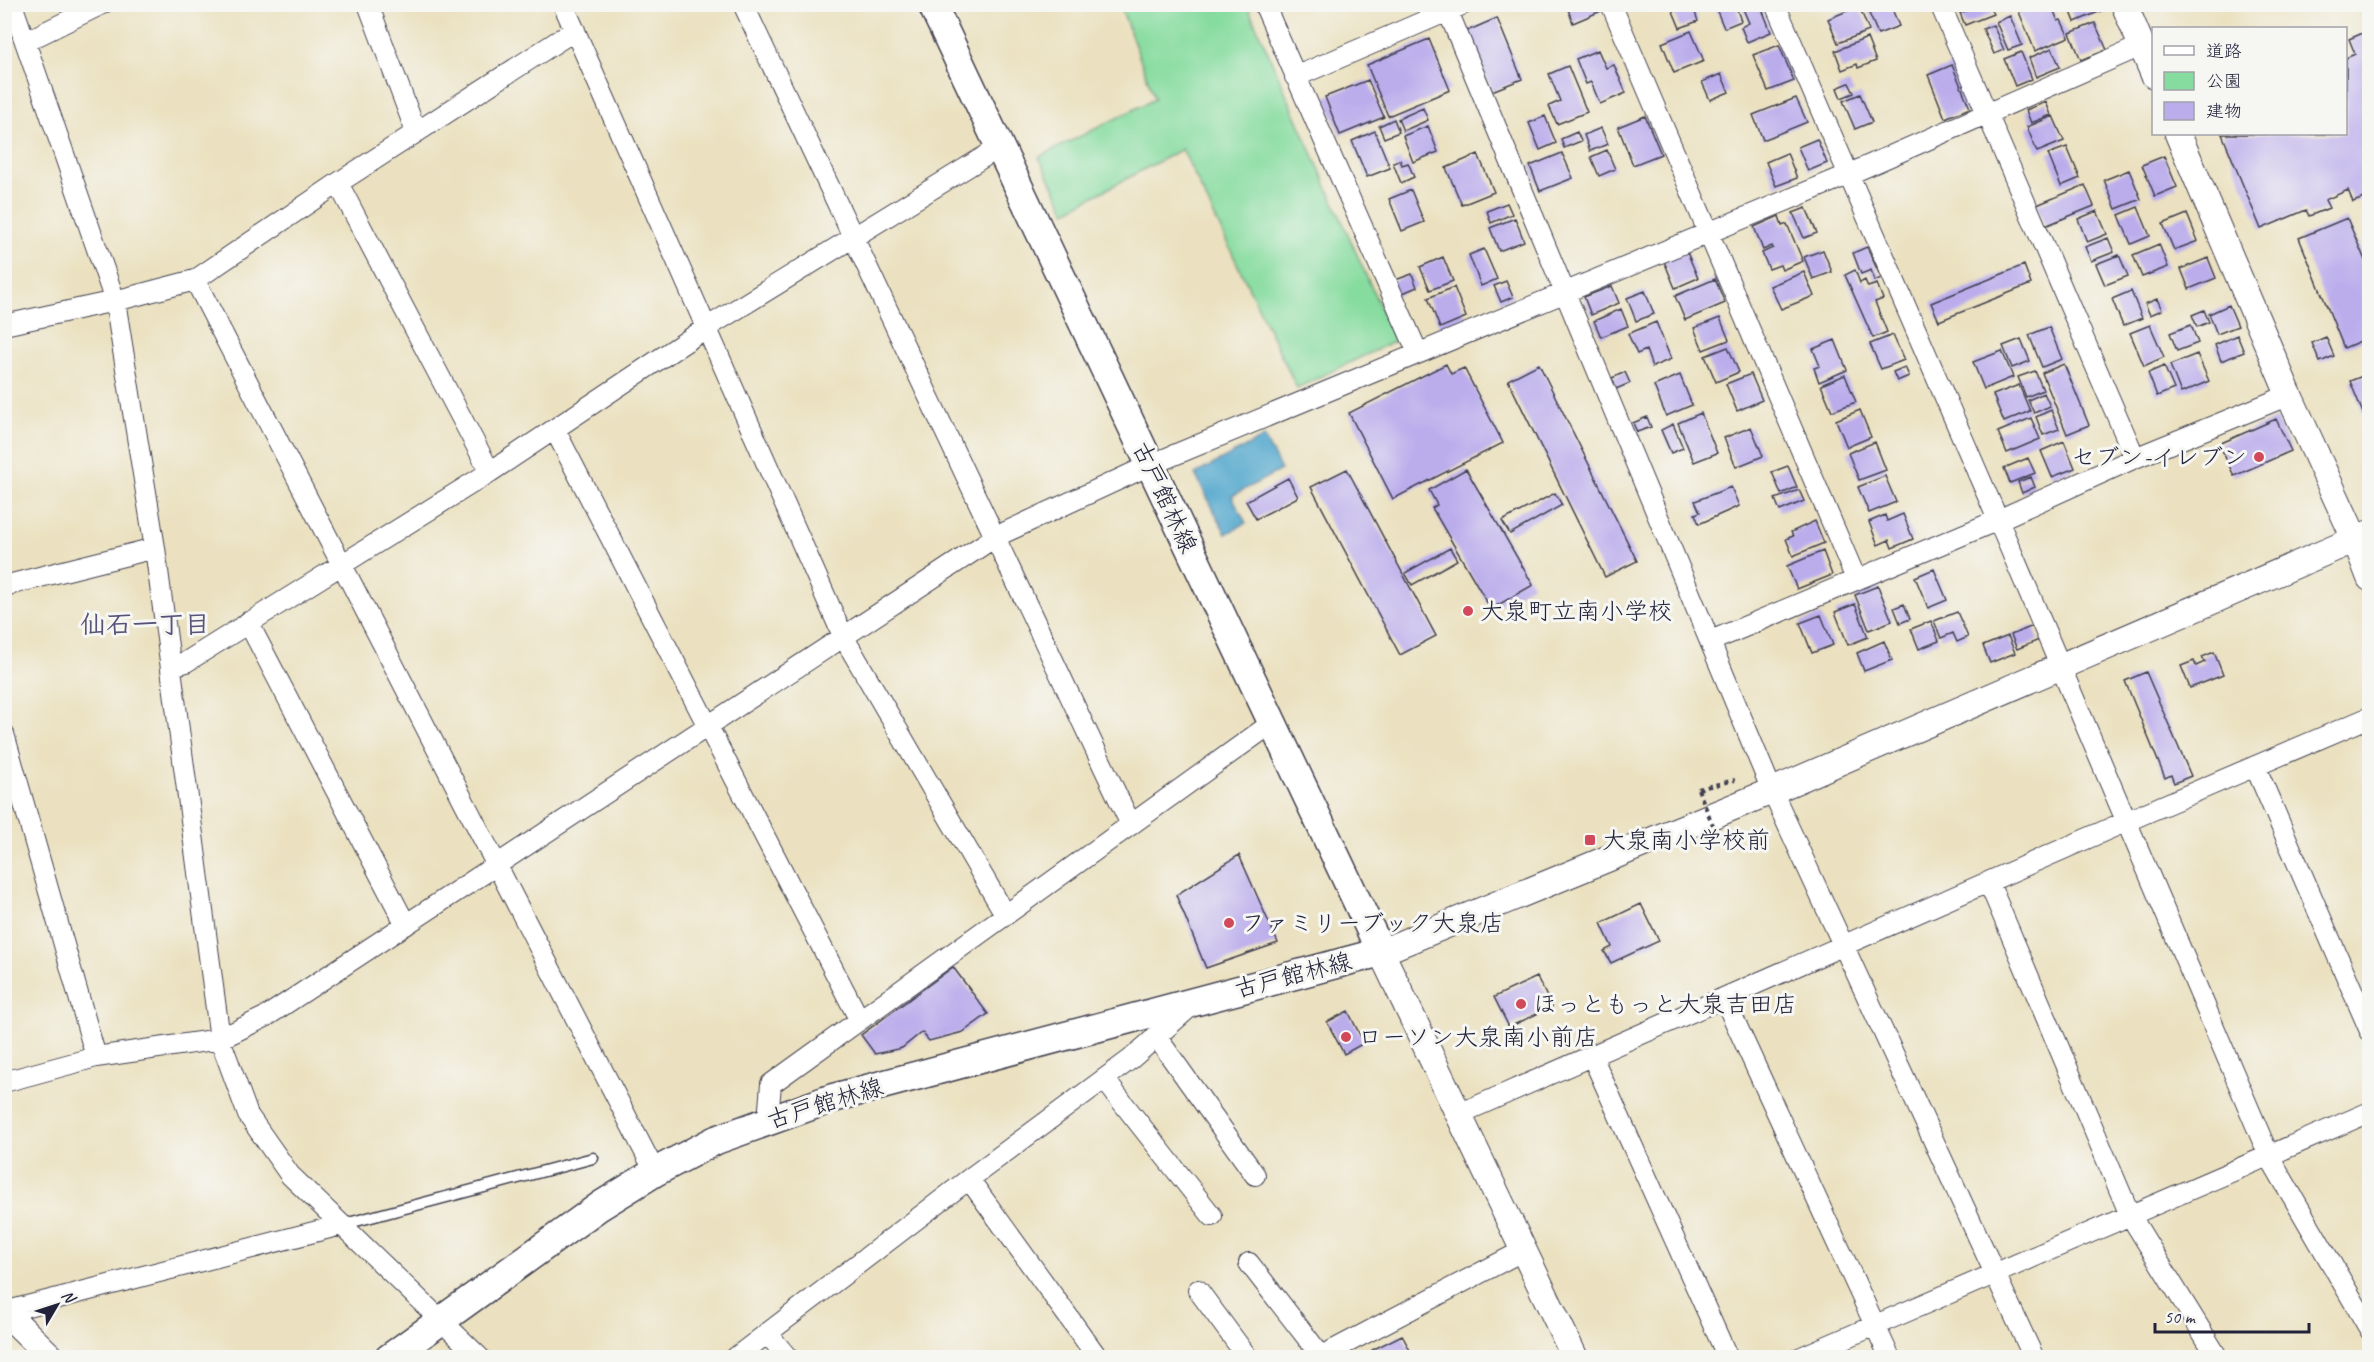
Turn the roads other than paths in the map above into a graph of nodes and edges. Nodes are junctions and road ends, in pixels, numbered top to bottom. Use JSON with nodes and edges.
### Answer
{"nodes":[{"id":1,"x":12,"y":4,"type":"edge"},
{"id":2,"x":102,"y":4,"type":"edge"},
{"id":3,"x":368,"y":4,"type":"edge"},
{"id":4,"x":563,"y":4,"type":"edge"},
{"id":5,"x":743,"y":4,"type":"edge"},
{"id":6,"x":932,"y":4,"type":"edge"},
{"id":7,"x":1264,"y":4,"type":"edge"},
{"id":8,"x":1611,"y":4,"type":"edge"},
{"id":9,"x":1775,"y":4,"type":"edge"},
{"id":10,"x":1940,"y":4,"type":"edge"},
{"id":11,"x":2124,"y":4,"type":"edge"},
{"id":12,"x":1452,"y":7,"type":"edge"},
{"id":13,"x":574,"y":30,"type":"junction"},
{"id":14,"x":25,"y":42,"type":"junction"},
{"id":15,"x":2141,"y":46,"type":"junction"},
{"id":16,"x":2152,"y":71,"type":"edge"},
{"id":17,"x":1295,"y":77,"type":"junction"},
{"id":18,"x":1987,"y":112,"type":"junction"},
{"id":19,"x":416,"y":132,"type":"junction"},
{"id":20,"x":2178,"y":135,"type":"edge"},
{"id":21,"x":1000,"y":147,"type":"junction"},
{"id":22,"x":1850,"y":174,"type":"junction"},
{"id":23,"x":338,"y":183,"type":"junction"},
{"id":24,"x":1710,"y":233,"type":"junction"},
{"id":25,"x":854,"y":236,"type":"junction"},
{"id":26,"x":195,"y":280,"type":"junction"},
{"id":27,"x":1566,"y":294,"type":"junction"},
{"id":28,"x":114,"y":301,"type":"junction"},
{"id":29,"x":4,"y":325,"type":"edge"},
{"id":30,"x":706,"y":328,"type":"junction"},
{"id":31,"x":1418,"y":353,"type":"junction"},
{"id":32,"x":2289,"y":395,"type":"junction"},
{"id":33,"x":555,"y":430,"type":"junction"},
{"id":34,"x":2135,"y":458,"type":"junction"},
{"id":35,"x":1150,"y":465,"type":"junction"},
{"id":36,"x":490,"y":472,"type":"junction"},
{"id":37,"x":1998,"y":519,"type":"junction"},
{"id":38,"x":2362,"y":536,"type":"edge"},
{"id":39,"x":994,"y":537,"type":"junction"},
{"id":40,"x":155,"y":548,"type":"junction"},
{"id":41,"x":342,"y":564,"type":"junction"},
{"id":42,"x":2370,"y":578,"type":"edge"},
{"id":43,"x":1857,"y":579,"type":"junction"},
{"id":44,"x":4,"y":586,"type":"edge"},
{"id":45,"x":248,"y":622,"type":"junction"},
{"id":46,"x":843,"y":636,"type":"junction"},
{"id":47,"x":1711,"y":641,"type":"junction"},
{"id":48,"x":171,"y":666,"type":"junction"},
{"id":49,"x":2061,"y":667,"type":"junction"},
{"id":50,"x":2370,"y":717,"type":"edge"},
{"id":51,"x":1272,"y":723,"type":"junction"},
{"id":52,"x":708,"y":726,"type":"junction"},
{"id":53,"x":4,"y":734,"type":"edge"},
{"id":54,"x":2255,"y":766,"type":"junction"},
{"id":55,"x":1772,"y":791,"type":"junction"},
{"id":56,"x":2127,"y":821,"type":"junction"},
{"id":57,"x":1131,"y":825,"type":"junction"},
{"id":58,"x":497,"y":864,"type":"junction"},
{"id":59,"x":1989,"y":884,"type":"junction"},
{"id":60,"x":1005,"y":914,"type":"junction"},
{"id":61,"x":406,"y":925,"type":"junction"},
{"id":62,"x":1842,"y":946,"type":"junction"},
{"id":63,"x":1381,"y":952,"type":"junction"},
{"id":64,"x":1724,"y":998,"type":"junction"},
{"id":65,"x":1198,"y":999,"type":"junction"},
{"id":66,"x":859,"y":1020,"type":"junction"},
{"id":67,"x":2370,"y":1031,"type":"edge"},
{"id":68,"x":1156,"y":1036,"type":"junction"},
{"id":69,"x":220,"y":1039,"type":"junction"},
{"id":70,"x":1592,"y":1056,"type":"junction"},
{"id":71,"x":96,"y":1057,"type":"junction"},
{"id":72,"x":1104,"y":1079,"type":"junction"},
{"id":73,"x":4,"y":1082,"type":"edge"},
{"id":74,"x":2370,"y":1112,"type":"edge"},
{"id":75,"x":1459,"y":1114,"type":"junction"},
{"id":76,"x":768,"y":1120,"type":"junction"},
{"id":77,"x":2269,"y":1156,"type":"junction"},
{"id":78,"x":592,"y":1158,"type":"dead end"},
{"id":79,"x":655,"y":1172,"type":"junction"},
{"id":80,"x":1255,"y":1175,"type":"dead end"},
{"id":81,"x":969,"y":1179,"type":"junction"},
{"id":82,"x":2130,"y":1215,"type":"junction"},
{"id":83,"x":1212,"y":1216,"type":"dead end"},
{"id":84,"x":341,"y":1225,"type":"junction"},
{"id":85,"x":1524,"y":1250,"type":"junction"},
{"id":86,"x":1249,"y":1263,"type":"dead end"},
{"id":87,"x":1996,"y":1272,"type":"junction"},
{"id":88,"x":1198,"y":1290,"type":"dead end"},
{"id":89,"x":5,"y":1311,"type":"edge"},
{"id":90,"x":441,"y":1321,"type":"junction"},
{"id":91,"x":1875,"y":1324,"type":"junction"},
{"id":92,"x":2370,"y":1330,"type":"edge"},
{"id":93,"x":767,"y":1333,"type":"junction"},
{"id":94,"x":1320,"y":1357,"type":"edge"},
{"id":95,"x":52,"y":1358,"type":"edge"},
{"id":96,"x":388,"y":1358,"type":"edge"},
{"id":97,"x":480,"y":1358,"type":"edge"},
{"id":98,"x":735,"y":1358,"type":"edge"},
{"id":99,"x":788,"y":1358,"type":"edge"},
{"id":100,"x":1098,"y":1358,"type":"edge"},
{"id":101,"x":1248,"y":1358,"type":"edge"},
{"id":102,"x":1575,"y":1358,"type":"edge"},
{"id":103,"x":1728,"y":1358,"type":"edge"},
{"id":104,"x":1799,"y":1358,"type":"edge"},
{"id":105,"x":1890,"y":1358,"type":"edge"},
{"id":106,"x":2034,"y":1358,"type":"edge"},
{"id":107,"x":2217,"y":1358,"type":"edge"}],
"edges":[{"from":1,"to":14,"type":"street"},
{"from":2,"to":14,"type":"street"},
{"from":3,"to":19,"type":"street"},
{"from":4,"to":13,"type":"street"},
{"from":5,"to":25,"type":"street"},
{"from":6,"to":21,"type":"main road","name":"古戸館林線"},
{"from":7,"to":17,"type":"street"},
{"from":8,"to":24,"type":"street"},
{"from":9,"to":22,"type":"street"},
{"from":10,"to":18,"type":"street"},
{"from":11,"to":15,"type":"street"},
{"from":12,"to":17,"type":"street"},
{"from":12,"to":27,"type":"street"},
{"from":13,"to":19,"type":"street"},
{"from":13,"to":30,"type":"street"},
{"from":14,"to":28,"type":"street"},
{"from":15,"to":16,"type":"street"},
{"from":15,"to":18,"type":"street"},
{"from":17,"to":31,"type":"street"},
{"from":18,"to":22,"type":"street"},
{"from":18,"to":34,"type":"street"},
{"from":19,"to":23,"type":"street"},
{"from":20,"to":32,"type":"street"},
{"from":21,"to":25,"type":"street"},
{"from":21,"to":35,"type":"main road","name":"古戸館林線"},
{"from":22,"to":24,"type":"street"},
{"from":22,"to":37,"type":"street"},
{"from":23,"to":26,"type":"street"},
{"from":23,"to":36,"type":"street"},
{"from":24,"to":27,"type":"street"},
{"from":24,"to":43,"type":"street"},
{"from":25,"to":30,"type":"street"},
{"from":25,"to":39,"type":"street"},
{"from":26,"to":28,"type":"street"},
{"from":26,"to":41,"type":"street"},
{"from":27,"to":31,"type":"street"},
{"from":27,"to":47,"type":"street"},
{"from":28,"to":29,"type":"street"},
{"from":28,"to":40,"type":"street"},
{"from":30,"to":33,"type":"street"},
{"from":30,"to":46,"type":"street"},
{"from":31,"to":35,"type":"street"},
{"from":32,"to":34,"type":"street"},
{"from":32,"to":38,"type":"street"},
{"from":33,"to":36,"type":"street"},
{"from":33,"to":52,"type":"street"},
{"from":34,"to":37,"type":"street"},
{"from":35,"to":39,"type":"street"},
{"from":35,"to":51,"type":"main road","name":"古戸館林線"},
{"from":36,"to":41,"type":"street"},
{"from":37,"to":43,"type":"street"},
{"from":37,"to":49,"type":"street"},
{"from":38,"to":42,"type":"street"},
{"from":38,"to":49,"type":"street"},
{"from":39,"to":46,"type":"street"},
{"from":39,"to":57,"type":"street"},
{"from":40,"to":44,"type":"street"},
{"from":40,"to":48,"type":"street"},
{"from":41,"to":45,"type":"street"},
{"from":41,"to":58,"type":"street"},
{"from":43,"to":47,"type":"street"},
{"from":45,"to":48,"type":"street"},
{"from":45,"to":61,"type":"street"},
{"from":46,"to":52,"type":"street"},
{"from":46,"to":60,"type":"street"},
{"from":47,"to":55,"type":"street"},
{"from":48,"to":69,"type":"street"},
{"from":49,"to":55,"type":"street"},
{"from":49,"to":56,"type":"street"},
{"from":50,"to":54,"type":"street"},
{"from":51,"to":57,"type":"street"},
{"from":51,"to":63,"type":"main road","name":"古戸館林線"},
{"from":52,"to":58,"type":"street"},
{"from":52,"to":66,"type":"street"},
{"from":53,"to":71,"type":"street"},
{"from":54,"to":56,"type":"street"},
{"from":54,"to":67,"type":"street"},
{"from":55,"to":62,"type":"street"},
{"from":55,"to":63,"type":"street"},
{"from":56,"to":59,"type":"street"},
{"from":56,"to":77,"type":"street"},
{"from":57,"to":60,"type":"street"},
{"from":58,"to":61,"type":"street"},
{"from":58,"to":79,"type":"street"},
{"from":59,"to":62,"type":"street"},
{"from":59,"to":82,"type":"street"},
{"from":60,"to":66,"type":"street"},
{"from":61,"to":69,"type":"street"},
{"from":62,"to":64,"type":"street"},
{"from":62,"to":87,"type":"street"},
{"from":63,"to":65,"type":"main road","name":"古戸館林線"},
{"from":63,"to":75,"type":"street"},
{"from":64,"to":70,"type":"street"},
{"from":64,"to":91,"type":"street"},
{"from":65,"to":68,"type":"street"},
{"from":65,"to":76,"type":"main road","name":"古戸館林線"},
{"from":66,"to":76,"type":"street"},
{"from":68,"to":72,"type":"street"},
{"from":68,"to":80,"type":"street"},
{"from":69,"to":71,"type":"street"},
{"from":69,"to":84,"type":"street"},
{"from":70,"to":75,"type":"street"},
{"from":70,"to":103,"type":"street"},
{"from":71,"to":73,"type":"street"},
{"from":72,"to":81,"type":"street"},
{"from":72,"to":83,"type":"street"},
{"from":74,"to":77,"type":"street"},
{"from":75,"to":85,"type":"street"},
{"from":76,"to":79,"type":"main road","name":"古戸館林線"},
{"from":77,"to":82,"type":"street"},
{"from":77,"to":92,"type":"street"},
{"from":78,"to":84,"type":"lane"},
{"from":79,"to":90,"type":"main road","name":"古戸館林線"},
{"from":81,"to":93,"type":"street"},
{"from":81,"to":100,"type":"street"},
{"from":82,"to":87,"type":"street"},
{"from":82,"to":107,"type":"street"},
{"from":84,"to":89,"type":"street"},
{"from":84,"to":90,"type":"street"},
{"from":85,"to":94,"type":"street"},
{"from":85,"to":102,"type":"street"},
{"from":86,"to":94,"type":"street"},
{"from":87,"to":91,"type":"street"},
{"from":87,"to":106,"type":"street"},
{"from":88,"to":101,"type":"street"},
{"from":89,"to":95,"type":"street"},
{"from":90,"to":96,"type":"main road","name":"古戸館林線"},
{"from":90,"to":97,"type":"street"},
{"from":91,"to":104,"type":"street"},
{"from":91,"to":105,"type":"street"},
{"from":93,"to":98,"type":"street"},
{"from":93,"to":99,"type":"street"}]}
